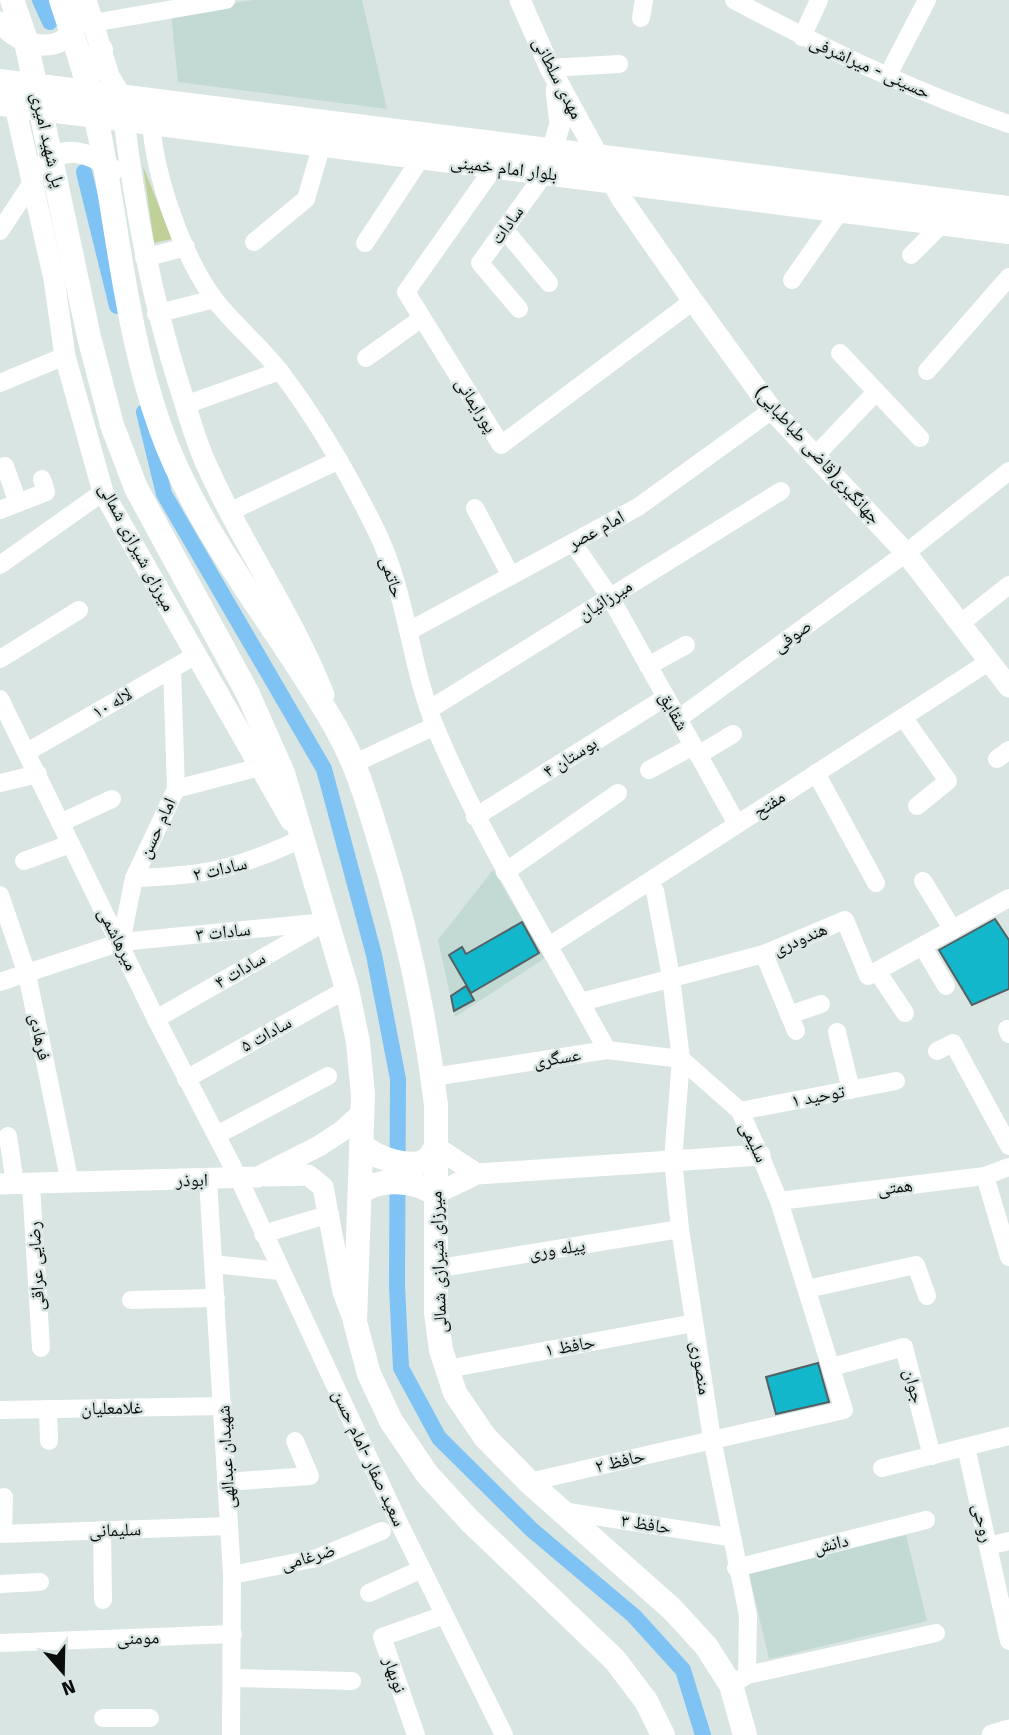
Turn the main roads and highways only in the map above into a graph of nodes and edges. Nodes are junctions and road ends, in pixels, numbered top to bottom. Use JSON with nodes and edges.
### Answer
{"nodes":[{"id":1,"x":12,"y":0,"type":"edge"},
{"id":2,"x":61,"y":0,"type":"edge"},
{"id":3,"x":101,"y":50,"type":"road end"},
{"id":4,"x":0,"y":81,"type":"edge"},
{"id":5,"x":79,"y":90,"type":"junction"},
{"id":6,"x":8,"y":105,"type":"edge"},
{"id":7,"x":51,"y":110,"type":"junction"},
{"id":8,"x":548,"y":161,"type":"junction"},
{"id":9,"x":848,"y":200,"type":"junction"},
{"id":10,"x":1009,"y":208,"type":"edge"},
{"id":11,"x":1009,"y":232,"type":"edge"},
{"id":12,"x":79,"y":281,"type":"joint"},
{"id":13,"x":370,"y":1170,"type":"junction"},
{"id":14,"x":428,"y":1172,"type":"junction"},
{"id":15,"x":663,"y":1735,"type":"edge"},
{"id":16,"x":745,"y":1735,"type":"edge"}],
"edges":[{"from":1,"to":12,"type":"main road","name":"پل شهید امیری"},
{"from":2,"to":14,"type":"main road","name":"میرزای شیرازی شمالی"},
{"from":3,"to":5,"type":"main road"},
{"from":4,"to":5,"type":"main road","name":"بلوار امام خمینی"},
{"from":5,"to":7,"type":"main road"},
{"from":5,"to":8,"type":"main road","name":"بلوار امام خمینی"},
{"from":6,"to":7,"type":"main road","name":"بلوار امام خمینی"},
{"from":7,"to":8,"type":"main road","name":"بلوار امام خمینی"},
{"from":8,"to":9,"type":"main road","name":"بلوار امام خمینی"},
{"from":8,"to":9,"type":"main road","name":"بلوار امام خمینی"},
{"from":9,"to":10,"type":"main road","name":"بلوار امام خمینی"},
{"from":9,"to":11,"type":"main road","name":"بلوار امام خمینی"},
{"from":12,"to":13,"type":"main road","name":"میرزای شیرازی شمالی"},
{"from":13,"to":14,"type":"main road"},
{"from":13,"to":15,"type":"main road","name":"میرزای شیرازی شمالی"},
{"from":14,"to":16,"type":"main road","name":"میرزای شیرازی شمالی"}]}
